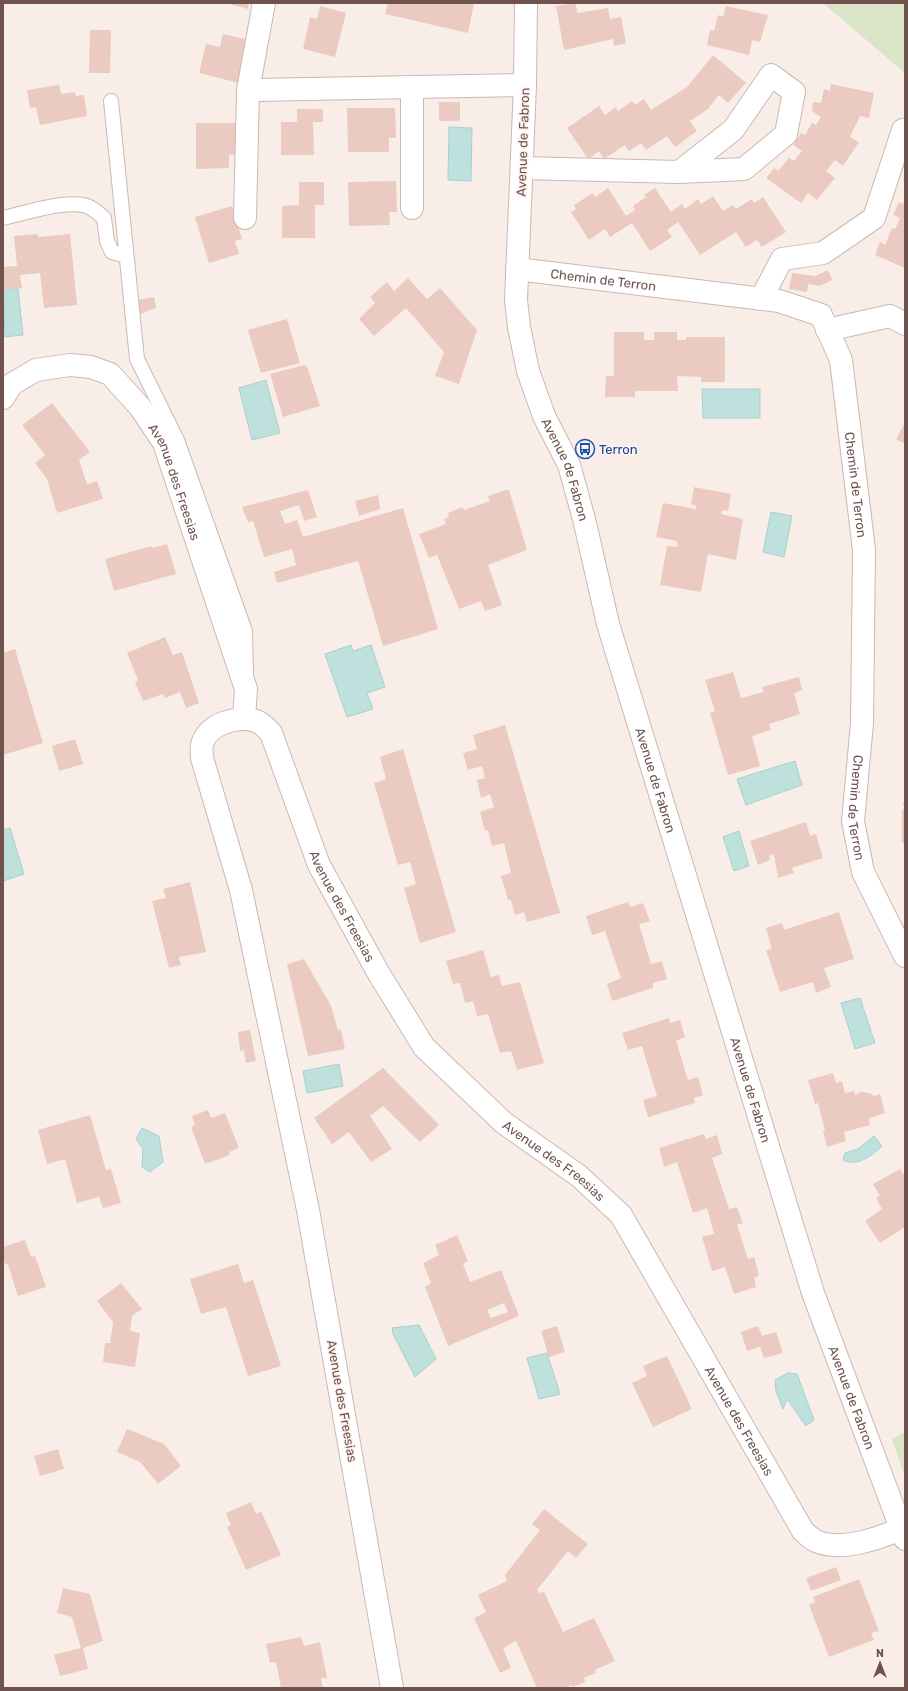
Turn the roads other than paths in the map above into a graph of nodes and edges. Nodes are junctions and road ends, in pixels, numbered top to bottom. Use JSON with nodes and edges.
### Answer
{"nodes":[{"id":1,"x":264,"y":3,"type":"edge"},
{"id":2,"x":526,"y":3,"type":"edge"},
{"id":3,"x":525,"y":85,"type":"junction"},
{"id":4,"x":412,"y":86,"type":"junction"},
{"id":5,"x":248,"y":90,"type":"junction"},
{"id":6,"x":111,"y":102,"type":"dead end"},
{"id":7,"x":903,"y":130,"type":"dead end"},
{"id":8,"x":522,"y":168,"type":"junction"},
{"id":9,"x":679,"y":172,"type":"junction"},
{"id":10,"x":412,"y":208,"type":"dead end"},
{"id":11,"x":3,"y":218,"type":"edge"},
{"id":12,"x":245,"y":218,"type":"dead end"},
{"id":13,"x":126,"y":256,"type":"junction"},
{"id":14,"x":517,"y":269,"type":"junction"},
{"id":15,"x":761,"y":299,"type":"junction"},
{"id":16,"x":905,"y":324,"type":"edge"},
{"id":17,"x":827,"y":330,"type":"junction"},
{"id":18,"x":3,"y":398,"type":"edge"},
{"id":19,"x":246,"y":689,"type":"junction"},
{"id":20,"x":244,"y":718,"type":"junction"},
{"id":21,"x":905,"y":956,"type":"edge"},
{"id":22,"x":903,"y":1534,"type":"edge"},
{"id":23,"x":392,"y":1688,"type":"edge"}],
"edges":[{"from":1,"to":5,"type":"street"},
{"from":2,"to":3,"type":"street","name":"Avenue de Fabron"},
{"from":3,"to":4,"type":"street"},
{"from":3,"to":8,"type":"street","name":"Avenue de Fabron"},
{"from":4,"to":5,"type":"street"},
{"from":4,"to":10,"type":"street"},
{"from":5,"to":12,"type":"street"},
{"from":6,"to":13,"type":"lane"},
{"from":7,"to":15,"type":"street"},
{"from":8,"to":9,"type":"street"},
{"from":8,"to":14,"type":"street","name":"Avenue de Fabron"},
{"from":9,"to":9,"type":"street"},
{"from":11,"to":13,"type":"lane"},
{"from":13,"to":19,"type":"lane"},
{"from":14,"to":15,"type":"street","name":"Chemin de Terron"},
{"from":14,"to":22,"type":"street","name":"Avenue de Fabron"},
{"from":15,"to":17,"type":"street","name":"Chemin de Terron"},
{"from":16,"to":17,"type":"street"},
{"from":17,"to":21,"type":"street","name":"Chemin de Terron"},
{"from":18,"to":19,"type":"street","name":"Avenue des Freesias"},
{"from":19,"to":20,"type":"street","name":"Avenue des Freesias"},
{"from":20,"to":22,"type":"street","name":"Avenue des Freesias"},
{"from":20,"to":23,"type":"street","name":"Avenue des Freesias"}]}
